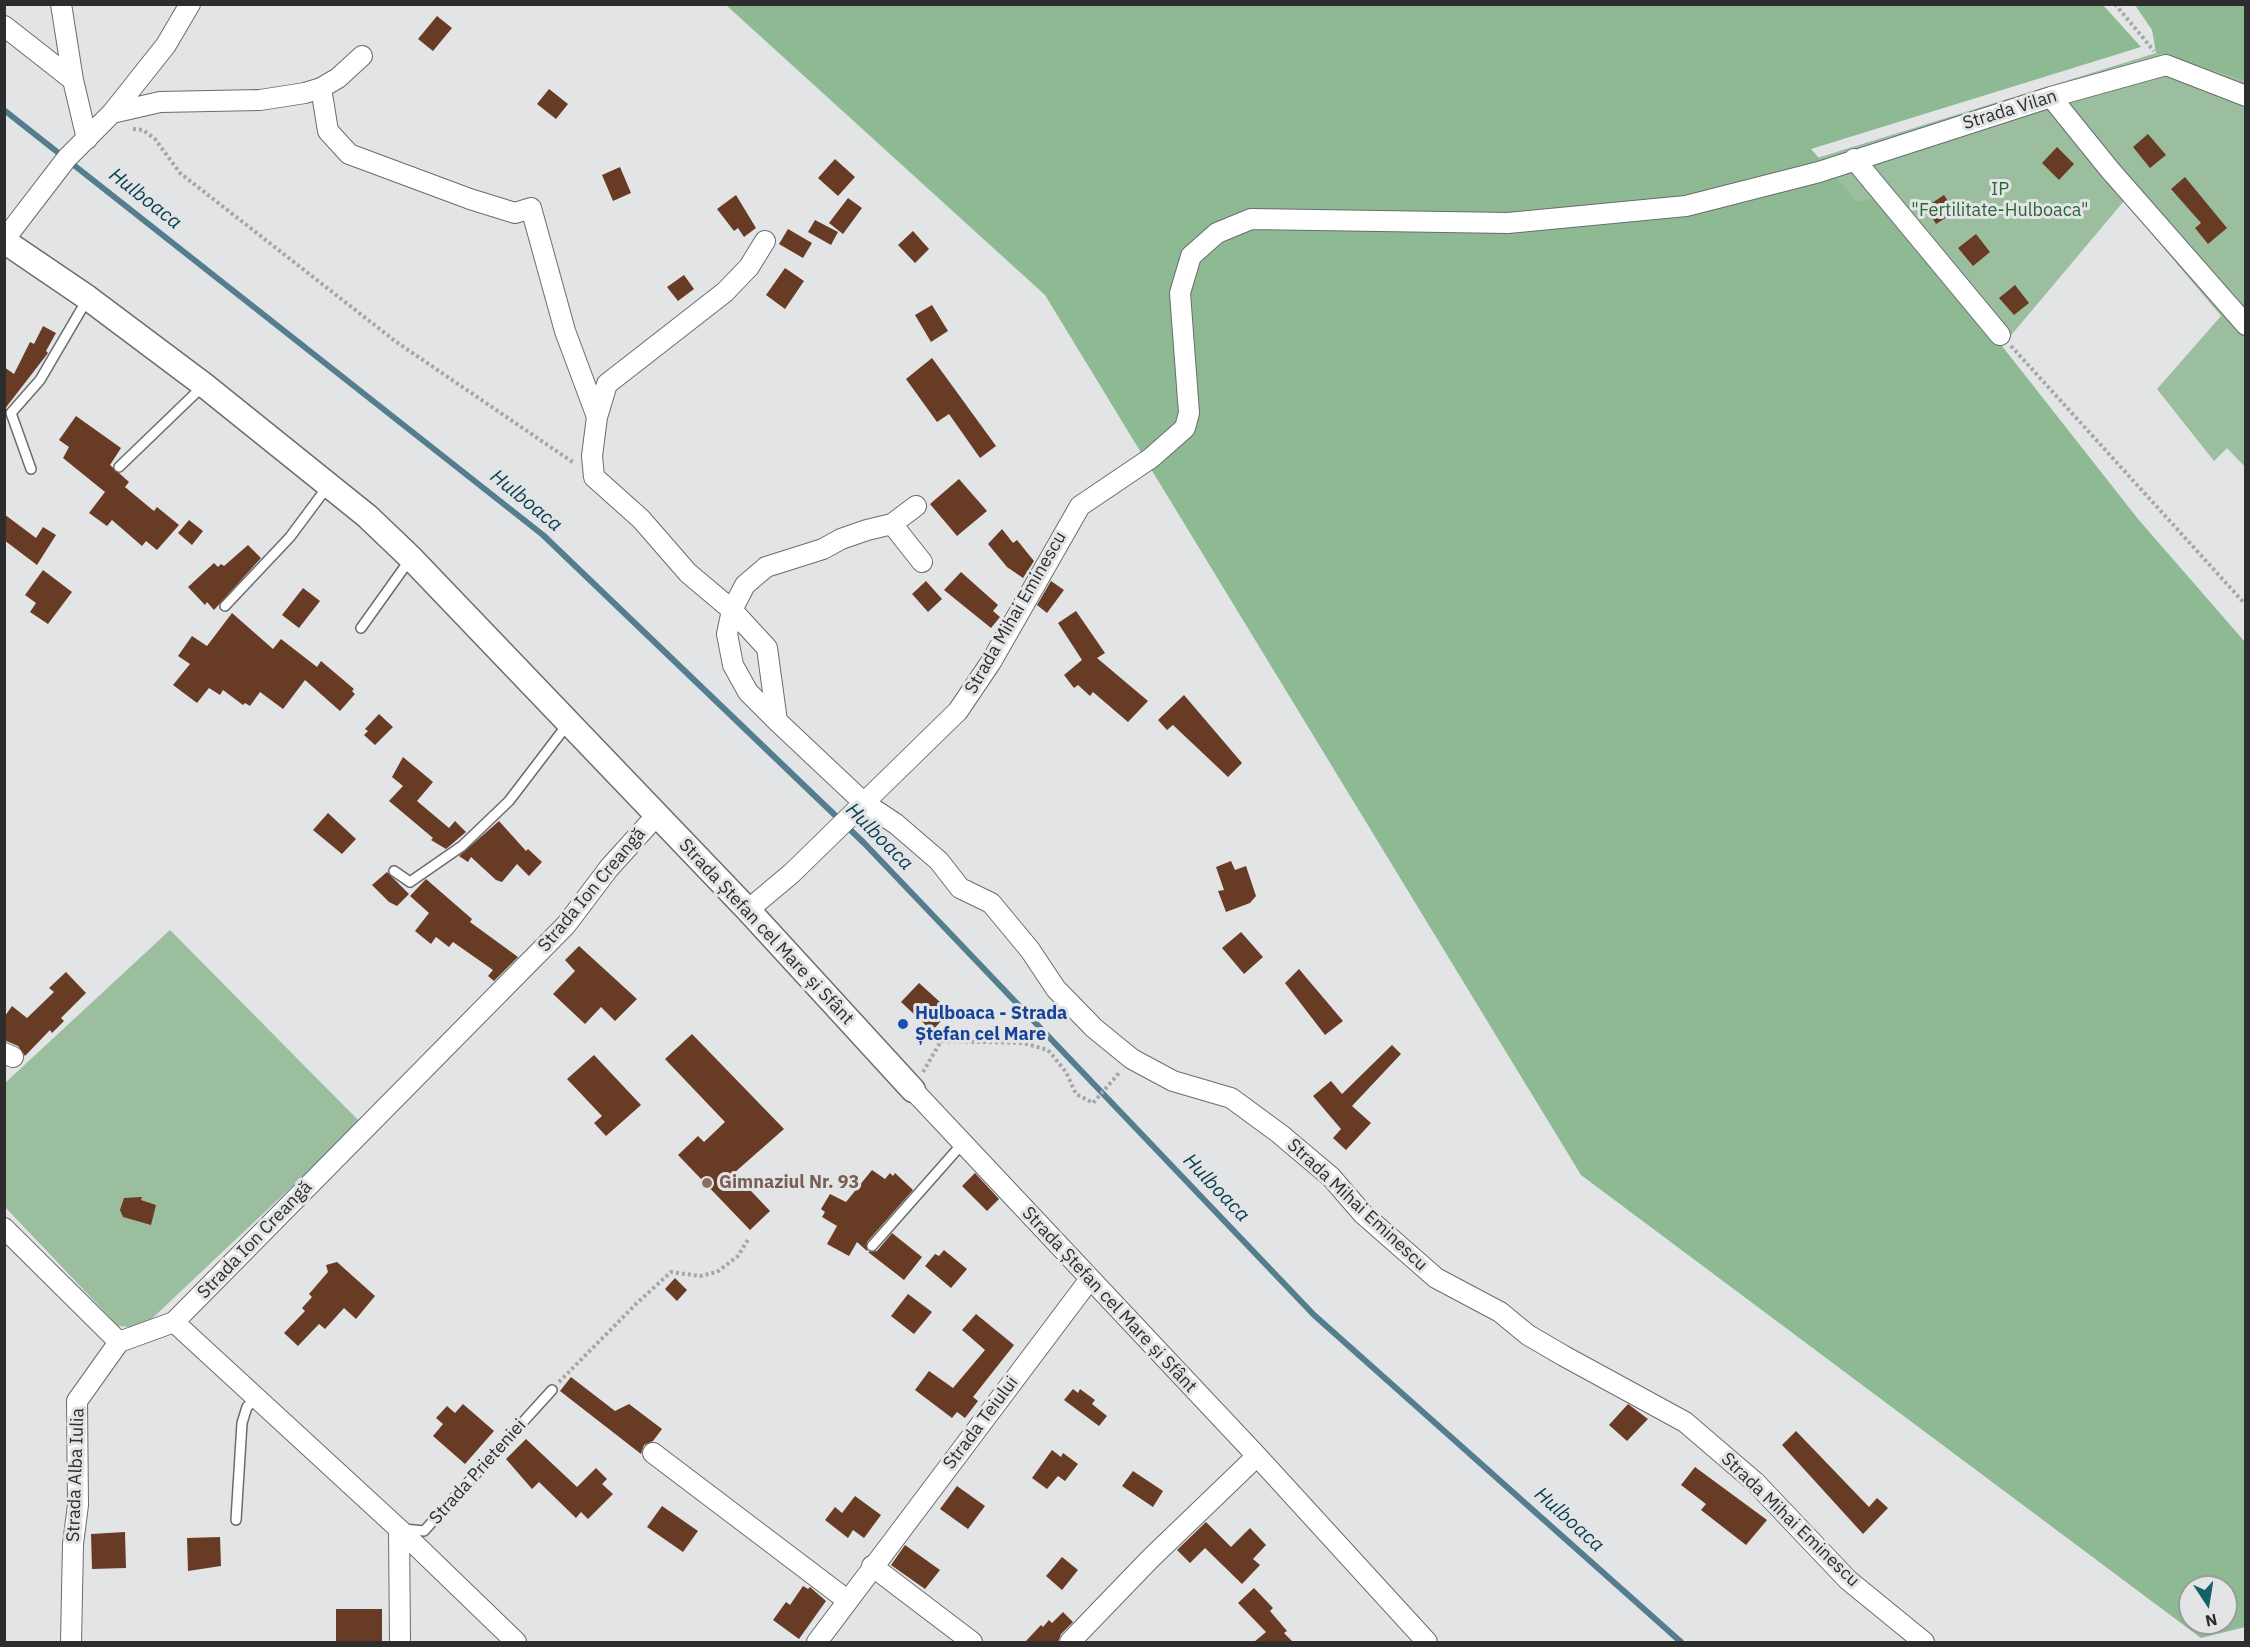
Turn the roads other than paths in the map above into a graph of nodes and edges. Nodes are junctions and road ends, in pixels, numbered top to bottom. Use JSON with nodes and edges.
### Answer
{"nodes":[{"id":1,"x":61,"y":4,"type":"edge"},
{"id":2,"x":190,"y":4,"type":"edge"},
{"id":3,"x":4,"y":26,"type":"edge"},
{"id":4,"x":362,"y":56,"type":"dead end"},
{"id":5,"x":73,"y":80,"type":"junction"},
{"id":6,"x":321,"y":88,"type":"junction"},
{"id":7,"x":2246,"y":96,"type":"edge"},
{"id":8,"x":2051,"y":97,"type":"junction"},
{"id":9,"x":99,"y":126,"type":"junction"},
{"id":10,"x":1854,"y":159,"type":"junction"},
{"id":11,"x":4,"y":241,"type":"edge"},
{"id":12,"x":765,"y":242,"type":"dead end"},
{"id":13,"x":88,"y":298,"type":"junction"},
{"id":14,"x":2246,"y":326,"type":"edge"},
{"id":15,"x":2000,"y":335,"type":"road end"},
{"id":16,"x":204,"y":385,"type":"junction"},
{"id":17,"x":8,"y":412,"type":"edge"},
{"id":18,"x":597,"y":417,"type":"junction"},
{"id":19,"x":1150,"y":458,"type":"joint"},
{"id":20,"x":119,"y":467,"type":"dead end"},
{"id":21,"x":31,"y":469,"type":"dead end"},
{"id":22,"x":329,"y":484,"type":"junction"},
{"id":23,"x":916,"y":506,"type":"dead end"},
{"id":24,"x":892,"y":524,"type":"junction"},
{"id":25,"x":411,"y":558,"type":"junction"},
{"id":26,"x":922,"y":562,"type":"dead end"},
{"id":27,"x":225,"y":606,"type":"dead end"},
{"id":28,"x":732,"y":610,"type":"junction"},
{"id":29,"x":361,"y":628,"type":"dead end"},
{"id":30,"x":777,"y":721,"type":"junction"},
{"id":31,"x":568,"y":723,"type":"junction"},
{"id":32,"x":858,"y":807,"type":"junction"},
{"id":33,"x":656,"y":816,"type":"junction"},
{"id":34,"x":394,"y":871,"type":"dead end"},
{"id":35,"x":748,"y":910,"type":"junction"},
{"id":36,"x":913,"y":1090,"type":"joint"},
{"id":37,"x":962,"y":1144,"type":"junction"},
{"id":38,"x":4,"y":1228,"type":"edge"},
{"id":39,"x":872,"y":1246,"type":"dead end"},
{"id":40,"x":1090,"y":1279,"type":"junction"},
{"id":41,"x":174,"y":1322,"type":"junction"},
{"id":42,"x":119,"y":1342,"type":"junction"},
{"id":43,"x":552,"y":1390,"type":"road end"},
{"id":44,"x":256,"y":1398,"type":"junction"},
{"id":45,"x":653,"y":1453,"type":"dead end"},
{"id":46,"x":1257,"y":1456,"type":"junction"},
{"id":47,"x":236,"y":1520,"type":"dead end"},
{"id":48,"x":399,"y":1528,"type":"junction"},
{"id":49,"x":872,"y":1566,"type":"junction"},
{"id":50,"x":847,"y":1600,"type":"junction"},
{"id":51,"x":71,"y":1642,"type":"edge"},
{"id":52,"x":400,"y":1642,"type":"edge"},
{"id":53,"x":516,"y":1642,"type":"edge"},
{"id":54,"x":817,"y":1642,"type":"edge"},
{"id":55,"x":972,"y":1642,"type":"edge"},
{"id":56,"x":1070,"y":1642,"type":"edge"},
{"id":57,"x":1427,"y":1642,"type":"edge"},
{"id":58,"x":1924,"y":1642,"type":"edge"}],
"edges":[{"from":1,"to":5,"type":"street"},
{"from":2,"to":9,"type":"street"},
{"from":3,"to":5,"type":"street"},
{"from":4,"to":6,"type":"street"},
{"from":5,"to":9,"type":"street"},
{"from":6,"to":9,"type":"street"},
{"from":6,"to":18,"type":"street"},
{"from":7,"to":8,"type":"street","name":"Strada Vilan"},
{"from":8,"to":10,"type":"street","name":"Strada Vilan"},
{"from":8,"to":14,"type":"street"},
{"from":9,"to":11,"type":"street"},
{"from":10,"to":15,"type":"street"},
{"from":10,"to":19,"type":"street","name":"Strada Vilan"},
{"from":11,"to":13,"type":"street","name":"Strada Ștefan cel Mare și Sfânt"},
{"from":12,"to":18,"type":"street"},
{"from":13,"to":16,"type":"street","name":"Strada Ștefan cel Mare și Sfânt"},
{"from":13,"to":17,"type":"lane"},
{"from":16,"to":20,"type":"lane"},
{"from":16,"to":22,"type":"street","name":"Strada Ștefan cel Mare și Sfânt"},
{"from":17,"to":21,"type":"lane"},
{"from":18,"to":28,"type":"street"},
{"from":19,"to":32,"type":"street","name":"Strada Mihai Eminescu"},
{"from":22,"to":25,"type":"street","name":"Strada Ștefan cel Mare și Sfânt"},
{"from":22,"to":27,"type":"lane"},
{"from":23,"to":24,"type":"street","name":"Strada Mihai Eminescu"},
{"from":24,"to":26,"type":"street"},
{"from":24,"to":28,"type":"street","name":"Strada Mihai Eminescu"},
{"from":25,"to":29,"type":"lane"},
{"from":25,"to":31,"type":"street","name":"Strada Ștefan cel Mare și Sfânt"},
{"from":28,"to":30,"type":"street"},
{"from":28,"to":30,"type":"street","name":"Strada Mihai Eminescu"},
{"from":30,"to":32,"type":"street","name":"Strada Mihai Eminescu"},
{"from":31,"to":33,"type":"street","name":"Strada Ștefan cel Mare și Sfânt"},
{"from":31,"to":34,"type":"lane"},
{"from":32,"to":35,"type":"street","name":"Strada Mihai Eminescu"},
{"from":32,"to":58,"type":"street","name":"Strada Mihai Eminescu"},
{"from":33,"to":35,"type":"street","name":"Strada Ștefan cel Mare și Sfânt"},
{"from":33,"to":41,"type":"street","name":"Strada Ion Creangă"},
{"from":35,"to":36,"type":"street","name":"Strada Ștefan cel Mare și Sfânt"},
{"from":36,"to":37,"type":"street","name":"Strada Ștefan cel Mare și Sfânt"},
{"from":37,"to":39,"type":"lane"},
{"from":37,"to":40,"type":"street","name":"Strada Ștefan cel Mare și Sfânt"},
{"from":38,"to":42,"type":"street"},
{"from":40,"to":46,"type":"street","name":"Strada Ștefan cel Mare și Sfânt"},
{"from":40,"to":49,"type":"street","name":"Strada Teiului"},
{"from":41,"to":42,"type":"street"},
{"from":41,"to":44,"type":"street"},
{"from":42,"to":51,"type":"street","name":"Strada Alba Iulia"},
{"from":43,"to":48,"type":"lane","name":"Strada Prieteniei"},
{"from":44,"to":47,"type":"lane"},
{"from":44,"to":48,"type":"street"},
{"from":45,"to":50,"type":"street"},
{"from":46,"to":56,"type":"street"},
{"from":46,"to":57,"type":"street","name":"Strada Ștefan cel Mare și Sfânt"},
{"from":48,"to":52,"type":"street"},
{"from":48,"to":53,"type":"street"},
{"from":49,"to":50,"type":"street","name":"Strada Teiului"},
{"from":49,"to":55,"type":"street"},
{"from":50,"to":54,"type":"street","name":"Strada Teiului"}]}
